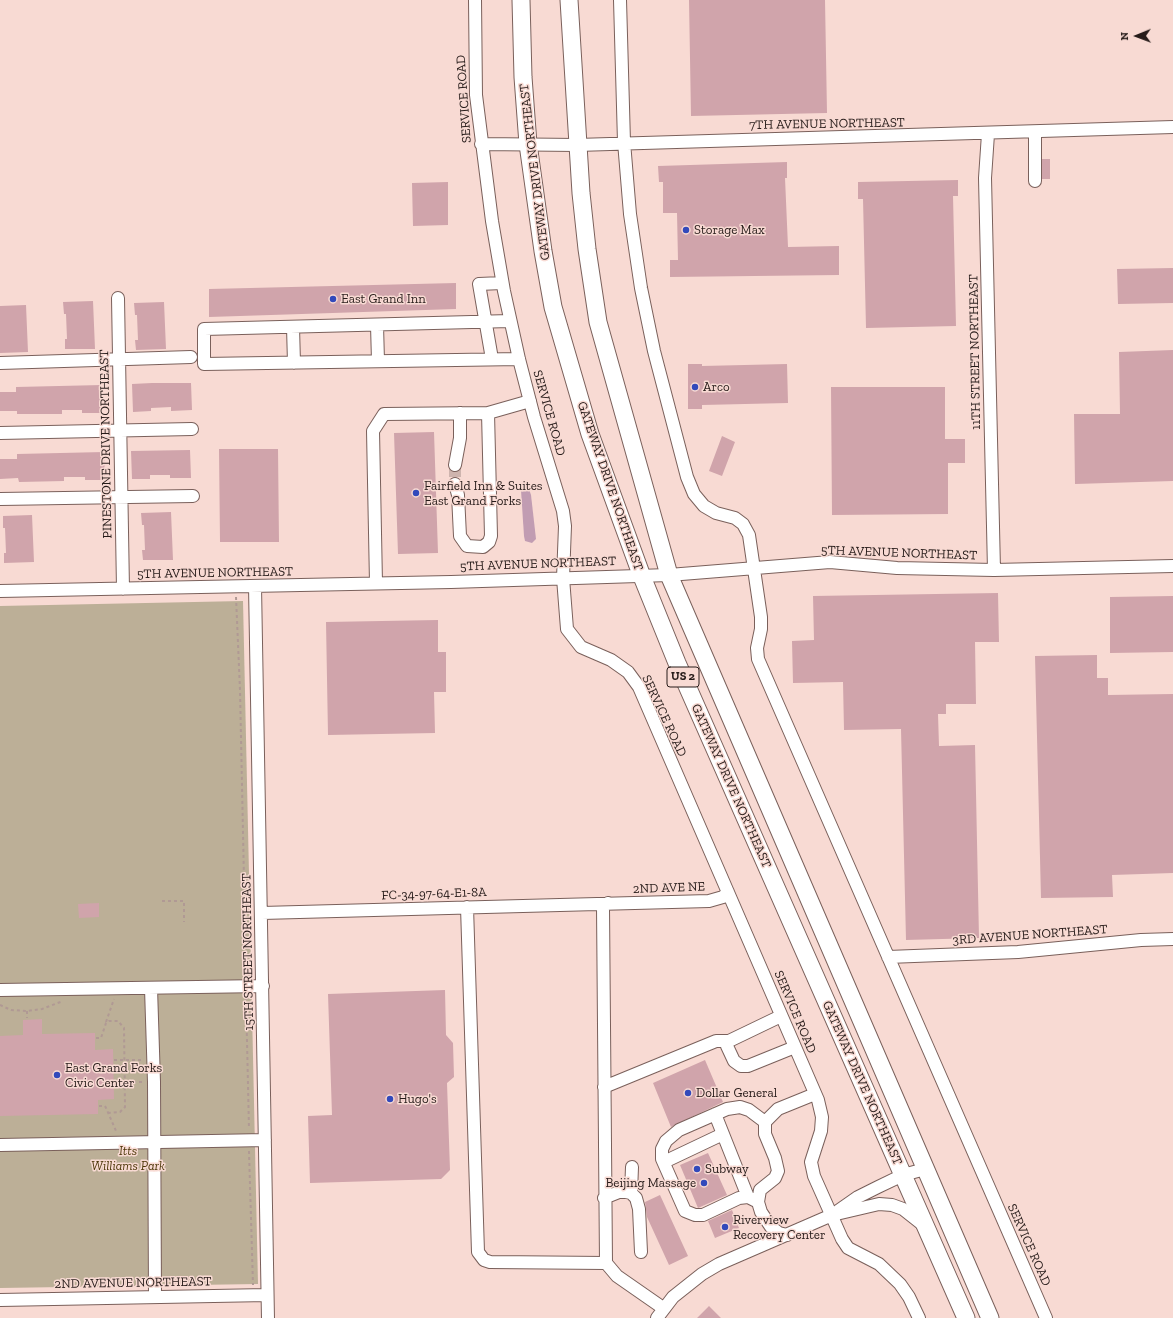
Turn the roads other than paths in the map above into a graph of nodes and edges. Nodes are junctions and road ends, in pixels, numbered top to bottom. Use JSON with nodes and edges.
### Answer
{"nodes":[{"id":1,"x":475,"y":0,"type":"edge"},
{"id":2,"x":521,"y":0,"type":"edge"},
{"id":3,"x":569,"y":0,"type":"edge"},
{"id":4,"x":620,"y":0,"type":"edge"},
{"id":5,"x":1173,"y":127,"type":"edge"},
{"id":6,"x":1035,"y":132,"type":"junction"},
{"id":7,"x":988,"y":134,"type":"junction"},
{"id":8,"x":624,"y":142,"type":"junction"},
{"id":9,"x":481,"y":144,"type":"junction"},
{"id":10,"x":528,"y":144,"type":"junction"},
{"id":11,"x":577,"y":145,"type":"junction"},
{"id":12,"x":1035,"y":182,"type":"dead end"},
{"id":13,"x":502,"y":283,"type":"junction"},
{"id":14,"x":118,"y":298,"type":"dead end"},
{"id":15,"x":510,"y":321,"type":"junction"},
{"id":16,"x":485,"y":322,"type":"junction"},
{"id":17,"x":377,"y":324,"type":"junction"},
{"id":18,"x":293,"y":327,"type":"junction"},
{"id":19,"x":191,"y":357,"type":"dead end"},
{"id":20,"x":492,"y":359,"type":"junction"},
{"id":21,"x":519,"y":359,"type":"junction"},
{"id":22,"x":118,"y":360,"type":"junction"},
{"id":23,"x":378,"y":361,"type":"junction"},
{"id":24,"x":0,"y":363,"type":"edge"},
{"id":25,"x":294,"y":363,"type":"junction"},
{"id":26,"x":530,"y":401,"type":"junction"},
{"id":27,"x":460,"y":413,"type":"junction"},
{"id":28,"x":488,"y":413,"type":"junction"},
{"id":29,"x":120,"y":429,"type":"junction"},
{"id":30,"x":192,"y":429,"type":"dead end"},
{"id":31,"x":0,"y":433,"type":"edge"},
{"id":32,"x":455,"y":465,"type":"tunnel mouth"},
{"id":33,"x":455,"y":484,"type":"tunnel mouth"},
{"id":34,"x":193,"y":496,"type":"dead end"},
{"id":35,"x":121,"y":497,"type":"junction"},
{"id":36,"x":0,"y":499,"type":"edge"},
{"id":37,"x":1173,"y":566,"type":"edge"},
{"id":38,"x":754,"y":567,"type":"junction"},
{"id":39,"x":994,"y":570,"type":"junction"},
{"id":40,"x":642,"y":574,"type":"junction"},
{"id":41,"x":670,"y":575,"type":"junction"},
{"id":42,"x":563,"y":578,"type":"junction"},
{"id":43,"x":376,"y":583,"type":"junction"},
{"id":44,"x":255,"y":586,"type":"junction"},
{"id":45,"x":123,"y":589,"type":"junction"},
{"id":46,"x":0,"y":591,"type":"edge"},
{"id":47,"x":728,"y":892,"type":"junction"},
{"id":48,"x":608,"y":903,"type":"junction"},
{"id":49,"x":467,"y":907,"type":"junction"},
{"id":50,"x":262,"y":913,"type":"junction"},
{"id":51,"x":1173,"y":939,"type":"edge"},
{"id":52,"x":888,"y":957,"type":"junction"},
{"id":53,"x":263,"y":986,"type":"junction"},
{"id":54,"x":151,"y":988,"type":"junction"},
{"id":55,"x":0,"y":990,"type":"edge"},
{"id":56,"x":781,"y":1016,"type":"junction"},
{"id":57,"x":729,"y":1041,"type":"junction"},
{"id":58,"x":795,"y":1047,"type":"junction"},
{"id":59,"x":604,"y":1087,"type":"junction"},
{"id":60,"x":815,"y":1094,"type":"junction"},
{"id":61,"x":714,"y":1114,"type":"junction"},
{"id":62,"x":765,"y":1122,"type":"junction"},
{"id":63,"x":723,"y":1134,"type":"junction"},
{"id":64,"x":265,"y":1140,"type":"junction"},
{"id":65,"x":153,"y":1143,"type":"junction"},
{"id":66,"x":0,"y":1146,"type":"edge"},
{"id":67,"x":664,"y":1162,"type":"junction"},
{"id":68,"x":632,"y":1167,"type":"dead end"},
{"id":69,"x":925,"y":1169,"type":"junction"},
{"id":70,"x":903,"y":1175,"type":"junction"},
{"id":71,"x":631,"y":1193,"type":"junction"},
{"id":72,"x":604,"y":1198,"type":"junction"},
{"id":73,"x":753,"y":1200,"type":"junction"},
{"id":74,"x":832,"y":1215,"type":"junction"},
{"id":75,"x":928,"y":1231,"type":"junction"},
{"id":76,"x":786,"y":1234,"type":"junction"},
{"id":77,"x":641,"y":1252,"type":"dead end"},
{"id":78,"x":606,"y":1263,"type":"junction"},
{"id":79,"x":267,"y":1295,"type":"junction"},
{"id":80,"x":155,"y":1297,"type":"junction"},
{"id":81,"x":0,"y":1300,"type":"edge"},
{"id":82,"x":660,"y":1313,"type":"edge"},
{"id":83,"x":268,"y":1318,"type":"edge"},
{"id":84,"x":919,"y":1318,"type":"edge"},
{"id":85,"x":966,"y":1318,"type":"edge"},
{"id":86,"x":990,"y":1318,"type":"edge"},
{"id":87,"x":1046,"y":1318,"type":"edge"}],
"edges":[{"from":1,"to":9,"type":"street","name":"SERVICE ROAD"},
{"from":2,"to":10,"type":"highway","name":"GATEWAY DRIVE NORTHEAST","number":"US 2"},
{"from":3,"to":11,"type":"highway","name":"GATEWAY DRIVE NORTHEAST","number":"US 2"},
{"from":4,"to":8,"type":"street","name":"SERVICE ROAD"},
{"from":5,"to":6,"type":"street","name":"7TH AVENUE NORTHEAST"},
{"from":6,"to":7,"type":"street","name":"7TH AVENUE NORTHEAST"},
{"from":6,"to":12,"type":"street"},
{"from":7,"to":8,"type":"street","name":"7TH AVENUE NORTHEAST"},
{"from":7,"to":39,"type":"street","name":"11TH STREET NORTHEAST"},
{"from":8,"to":11,"type":"street","name":"7TH AVENUE NORTHEAST"},
{"from":8,"to":38,"type":"street","name":"SERVICE ROAD"},
{"from":9,"to":10,"type":"street","name":"7TH AVENUE NORTHEAST"},
{"from":9,"to":13,"type":"street","name":"SERVICE ROAD"},
{"from":10,"to":11,"type":"street","name":"7TH AVENUE NORTHEAST"},
{"from":10,"to":40,"type":"highway","name":"GATEWAY DRIVE NORTHEAST","number":"US 2"},
{"from":11,"to":41,"type":"highway","name":"GATEWAY DRIVE NORTHEAST","number":"US 2"},
{"from":13,"to":15,"type":"street","name":"SERVICE ROAD"},
{"from":13,"to":16,"type":"street"},
{"from":14,"to":22,"type":"street","name":"PINESTONE DRIVE NORTHEAST"},
{"from":15,"to":16,"type":"street"},
{"from":15,"to":21,"type":"street","name":"SERVICE ROAD"},
{"from":16,"to":17,"type":"street"},
{"from":16,"to":20,"type":"street"},
{"from":17,"to":18,"type":"street"},
{"from":17,"to":23,"type":"street"},
{"from":18,"to":25,"type":"street"},
{"from":18,"to":25,"type":"street"},
{"from":19,"to":22,"type":"street"},
{"from":20,"to":21,"type":"street"},
{"from":20,"to":23,"type":"street"},
{"from":21,"to":26,"type":"street","name":"SERVICE ROAD"},
{"from":22,"to":24,"type":"street"},
{"from":22,"to":29,"type":"street","name":"PINESTONE DRIVE NORTHEAST"},
{"from":23,"to":25,"type":"street"},
{"from":26,"to":28,"type":"street"},
{"from":26,"to":42,"type":"street","name":"SERVICE ROAD"},
{"from":27,"to":28,"type":"street"},
{"from":27,"to":32,"type":"street"},
{"from":27,"to":43,"type":"street"},
{"from":28,"to":33,"type":"street"},
{"from":29,"to":30,"type":"street"},
{"from":29,"to":31,"type":"street"},
{"from":29,"to":35,"type":"street","name":"PINESTONE DRIVE NORTHEAST"},
{"from":34,"to":35,"type":"street"},
{"from":35,"to":36,"type":"street"},
{"from":35,"to":45,"type":"street","name":"PINESTONE DRIVE NORTHEAST"},
{"from":37,"to":39,"type":"street","name":"5TH AVENUE NORTHEAST"},
{"from":38,"to":39,"type":"street","name":"5TH AVENUE NORTHEAST"},
{"from":38,"to":41,"type":"street","name":"5TH AVENUE NORTHEAST"},
{"from":38,"to":52,"type":"street","name":"SERVICE ROAD"},
{"from":40,"to":41,"type":"street","name":"5TH AVENUE NORTHEAST"},
{"from":40,"to":42,"type":"street","name":"5TH AVENUE NORTHEAST"},
{"from":40,"to":70,"type":"highway","name":"GATEWAY DRIVE NORTHEAST","number":"US 2"},
{"from":41,"to":69,"type":"highway","name":"GATEWAY DRIVE NORTHEAST","number":"US 2"},
{"from":42,"to":43,"type":"street","name":"5TH AVENUE NORTHEAST"},
{"from":42,"to":47,"type":"street","name":"SERVICE ROAD"},
{"from":43,"to":44,"type":"street","name":"5TH AVENUE NORTHEAST"},
{"from":44,"to":45,"type":"street","name":"5TH AVENUE NORTHEAST"},
{"from":44,"to":50,"type":"street","name":"15TH STREET NORTHEAST"},
{"from":45,"to":46,"type":"street","name":"5TH AVENUE NORTHEAST"},
{"from":47,"to":48,"type":"street","name":"2ND AVE NE"},
{"from":47,"to":56,"type":"street","name":"SERVICE ROAD"},
{"from":48,"to":49,"type":"street","name":"FC-34-97-64-E1-8A"},
{"from":48,"to":59,"type":"street"},
{"from":49,"to":50,"type":"street","name":"FC-34-97-64-E1-8A"},
{"from":49,"to":78,"type":"street"},
{"from":50,"to":53,"type":"street","name":"15TH STREET NORTHEAST"},
{"from":51,"to":52,"type":"street","name":"3RD AVENUE NORTHEAST"},
{"from":52,"to":87,"type":"street","name":"SERVICE ROAD"},
{"from":53,"to":54,"type":"street"},
{"from":53,"to":64,"type":"street","name":"15TH STREET NORTHEAST"},
{"from":54,"to":55,"type":"street"},
{"from":54,"to":65,"type":"street"},
{"from":56,"to":57,"type":"street"},
{"from":56,"to":58,"type":"street","name":"SERVICE ROAD"},
{"from":57,"to":58,"type":"street"},
{"from":57,"to":59,"type":"street"},
{"from":58,"to":60,"type":"street","name":"SERVICE ROAD"},
{"from":59,"to":72,"type":"street"},
{"from":60,"to":62,"type":"street"},
{"from":60,"to":74,"type":"street","name":"SERVICE ROAD"},
{"from":61,"to":62,"type":"street"},
{"from":61,"to":63,"type":"street"},
{"from":61,"to":67,"type":"street"},
{"from":62,"to":73,"type":"street"},
{"from":63,"to":67,"type":"street"},
{"from":63,"to":73,"type":"street"},
{"from":64,"to":65,"type":"street"},
{"from":64,"to":79,"type":"street","name":"15TH STREET NORTHEAST"},
{"from":65,"to":66,"type":"street"},
{"from":65,"to":80,"type":"street"},
{"from":67,"to":73,"type":"street"},
{"from":68,"to":71,"type":"street"},
{"from":69,"to":70,"type":"street"},
{"from":69,"to":86,"type":"highway","name":"GATEWAY DRIVE NORTHEAST","number":"US 2"},
{"from":70,"to":74,"type":"street"},
{"from":70,"to":75,"type":"highway","name":"GATEWAY DRIVE NORTHEAST","number":"US 2"},
{"from":71,"to":72,"type":"street"},
{"from":71,"to":77,"type":"street"},
{"from":72,"to":78,"type":"street"},
{"from":73,"to":76,"type":"street"},
{"from":74,"to":75,"type":"street"},
{"from":74,"to":76,"type":"street"},
{"from":74,"to":84,"type":"street","name":"SERVICE ROAD"},
{"from":75,"to":85,"type":"highway","name":"GATEWAY DRIVE NORTHEAST","number":"US 2"},
{"from":76,"to":82,"type":"street"},
{"from":78,"to":82,"type":"street"},
{"from":79,"to":80,"type":"street","name":"2ND AVENUE NORTHEAST"},
{"from":79,"to":83,"type":"street","name":"15TH STREET NORTHEAST"},
{"from":80,"to":81,"type":"street","name":"2ND AVENUE NORTHEAST"}]}
